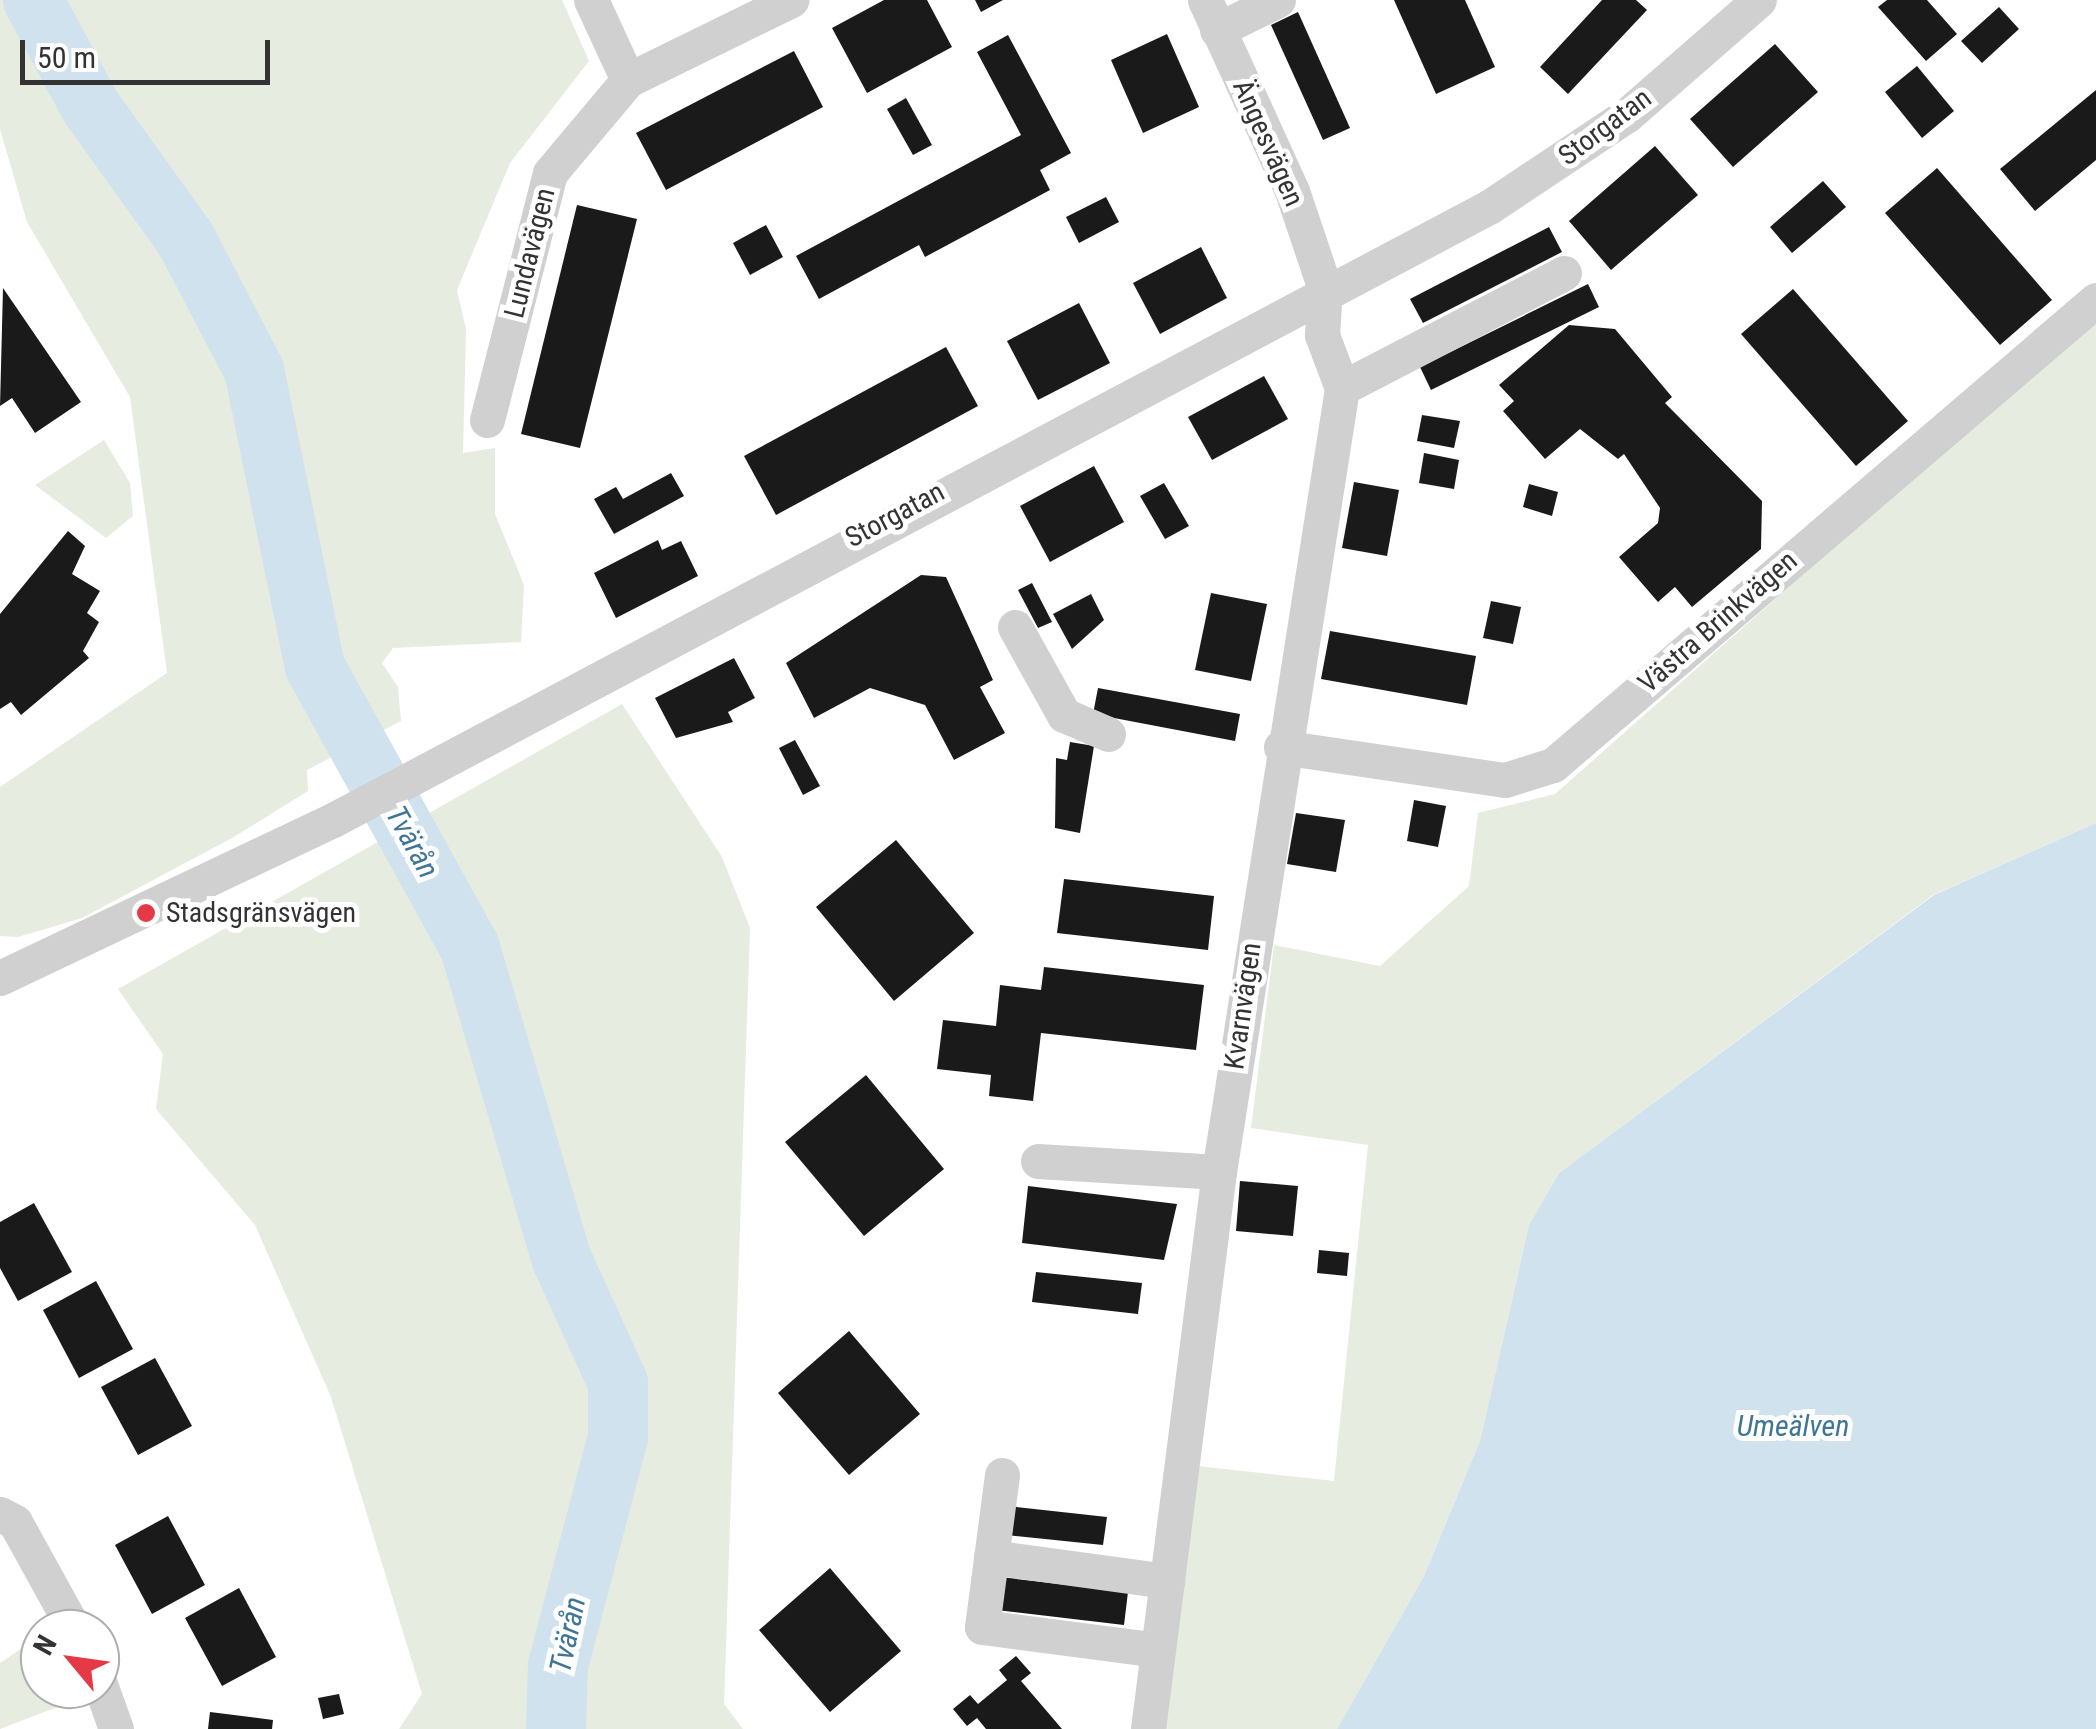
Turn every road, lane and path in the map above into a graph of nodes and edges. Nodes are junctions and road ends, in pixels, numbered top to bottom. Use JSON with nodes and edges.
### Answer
{"nodes":[{"id":1,"x":591,"y":0,"type":"edge"},
{"id":2,"x":791,"y":0,"type":"edge"},
{"id":3,"x":1278,"y":0,"type":"edge"},
{"id":4,"x":1759,"y":0,"type":"edge"},
{"id":5,"x":1211,"y":15,"type":"edge"},
{"id":6,"x":628,"y":80,"type":"junction"},
{"id":7,"x":1564,"y":273,"type":"dead end"},
{"id":8,"x":1324,"y":289,"type":"junction"},
{"id":9,"x":2096,"y":300,"type":"edge"},
{"id":10,"x":1342,"y":388,"type":"junction"},
{"id":11,"x":486,"y":420,"type":"dead end"},
{"id":12,"x":1015,"y":628,"type":"dead end"},
{"id":13,"x":1108,"y":734,"type":"dead end"},
{"id":14,"x":1282,"y":746,"type":"junction"},
{"id":15,"x":0,"y":978,"type":"edge"},
{"id":16,"x":1038,"y":1161,"type":"dead end"},
{"id":17,"x":1219,"y":1172,"type":"junction"},
{"id":18,"x":1002,"y":1475,"type":"dead end"},
{"id":19,"x":0,"y":1514,"type":"edge"},
{"id":20,"x":991,"y":1557,"type":"junction"},
{"id":21,"x":1167,"y":1582,"type":"junction"},
{"id":22,"x":63,"y":1609,"type":"edge"},
{"id":23,"x":1158,"y":1650,"type":"junction"},
{"id":24,"x":1148,"y":1729,"type":"edge"}],
"edges":[{"from":1,"to":6,"type":"street"},
{"from":2,"to":6,"type":"street"},
{"from":3,"to":5,"type":"street"},
{"from":4,"to":8,"type":"street","name":"Storgatan"},
{"from":5,"to":8,"type":"street","name":"Ängesvägen"},
{"from":6,"to":11,"type":"street","name":"Lundavägen"},
{"from":7,"to":10,"type":"street"},
{"from":8,"to":10,"type":"street"},
{"from":8,"to":15,"type":"street","name":"Storgatan"},
{"from":9,"to":14,"type":"street","name":"Västra Brinkvägen"},
{"from":10,"to":14,"type":"street","name":"Kvarnvägen"},
{"from":12,"to":13,"type":"street"},
{"from":14,"to":17,"type":"street","name":"Kvarnvägen"},
{"from":16,"to":17,"type":"street"},
{"from":17,"to":21,"type":"street","name":"Kvarnvägen"},
{"from":18,"to":20,"type":"street"},
{"from":19,"to":22,"type":"street"},
{"from":20,"to":21,"type":"street"},
{"from":20,"to":23,"type":"street"},
{"from":21,"to":23,"type":"street","name":"Kvarnvägen"},
{"from":23,"to":24,"type":"street","name":"Kvarnvägen"}]}
